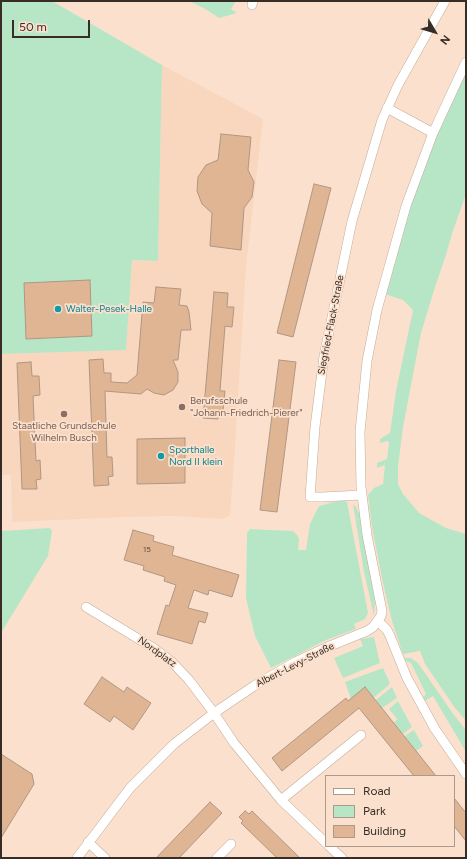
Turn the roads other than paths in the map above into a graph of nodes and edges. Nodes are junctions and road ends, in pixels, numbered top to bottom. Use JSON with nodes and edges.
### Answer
{"nodes":[{"id":1,"x":446,"y":1,"type":"edge"},
{"id":2,"x":466,"y":62,"type":"edge"},
{"id":3,"x":387,"y":108,"type":"junction"},
{"id":4,"x":433,"y":133,"type":"junction"},
{"id":5,"x":362,"y":495,"type":"junction"},
{"id":6,"x":86,"y":607,"type":"dead end"},
{"id":7,"x":378,"y":621,"type":"junction"},
{"id":8,"x":214,"y":713,"type":"junction"},
{"id":9,"x":361,"y":735,"type":"dead end"},
{"id":10,"x":466,"y":774,"type":"edge"},
{"id":11,"x":281,"y":800,"type":"junction"},
{"id":12,"x":88,"y":842,"type":"junction"},
{"id":13,"x":325,"y":842,"type":"edge"},
{"id":14,"x":231,"y":844,"type":"dead end"},
{"id":15,"x":331,"y":847,"type":"edge"},
{"id":16,"x":77,"y":858,"type":"edge"},
{"id":17,"x":105,"y":858,"type":"edge"},
{"id":18,"x":217,"y":858,"type":"edge"},
{"id":19,"x":342,"y":858,"type":"edge"}],
"edges":[{"from":1,"to":3,"type":"street","name":"Siegfried-Flack-Straße"},
{"from":2,"to":4,"type":"street"},
{"from":3,"to":4,"type":"street"},
{"from":3,"to":5,"type":"street","name":"Siegfried-Flack-Straße"},
{"from":4,"to":5,"type":"street"},
{"from":5,"to":7,"type":"street"},
{"from":6,"to":8,"type":"street","name":"Nordplatz"},
{"from":7,"to":8,"type":"street","name":"Albert-Levy-Straße"},
{"from":7,"to":10,"type":"street"},
{"from":8,"to":11,"type":"street"},
{"from":8,"to":12,"type":"street","name":"Albert-Levy-Straße"},
{"from":9,"to":11,"type":"street"},
{"from":11,"to":13,"type":"street"},
{"from":12,"to":16,"type":"street","name":"Albert-Levy-Straße"},
{"from":12,"to":17,"type":"street"},
{"from":14,"to":18,"type":"street"},
{"from":15,"to":19,"type":"street"}]}
